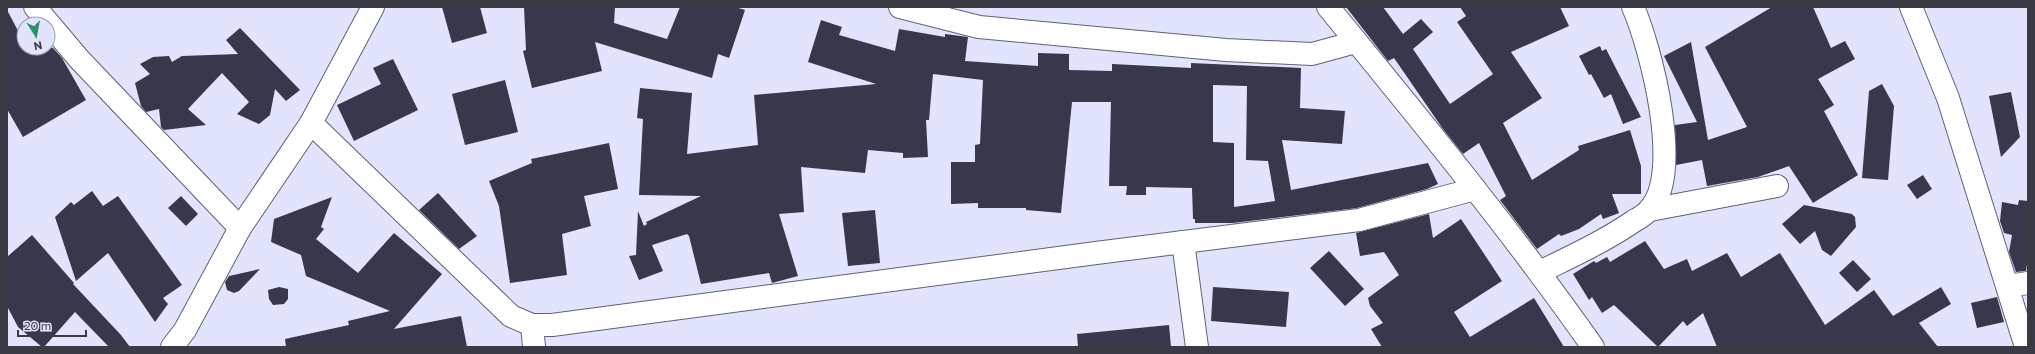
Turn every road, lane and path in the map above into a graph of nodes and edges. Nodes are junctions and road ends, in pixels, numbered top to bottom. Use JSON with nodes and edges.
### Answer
{"nodes":[{"id":1,"x":35,"y":7,"type":"edge"},
{"id":2,"x":373,"y":7,"type":"edge"},
{"id":3,"x":900,"y":7,"type":"edge"},
{"id":4,"x":1328,"y":7,"type":"edge"},
{"id":5,"x":1633,"y":7,"type":"edge"},
{"id":6,"x":1911,"y":7,"type":"edge"},
{"id":7,"x":925,"y":11,"type":"edge"},
{"id":8,"x":1356,"y":42,"type":"junction"},
{"id":9,"x":311,"y":123,"type":"junction"},
{"id":10,"x":1777,"y":186,"type":"dead end"},
{"id":11,"x":1475,"y":189,"type":"junction"},
{"id":12,"x":1650,"y":210,"type":"junction"},
{"id":13,"x":240,"y":228,"type":"junction"},
{"id":14,"x":1183,"y":242,"type":"junction"},
{"id":15,"x":1540,"y":272,"type":"junction"},
{"id":16,"x":2018,"y":285,"type":"edge"},
{"id":17,"x":532,"y":325,"type":"junction"},
{"id":18,"x":172,"y":347,"type":"edge"},
{"id":19,"x":534,"y":347,"type":"edge"},
{"id":20,"x":1197,"y":347,"type":"edge"},
{"id":21,"x":1593,"y":347,"type":"edge"},
{"id":22,"x":2026,"y":347,"type":"edge"}],
"edges":[{"from":1,"to":13,"type":"street"},
{"from":2,"to":9,"type":"street"},
{"from":3,"to":7,"type":"street"},
{"from":4,"to":8,"type":"street"},
{"from":5,"to":12,"type":"street"},
{"from":6,"to":16,"type":"street"},
{"from":7,"to":8,"type":"street"},
{"from":8,"to":11,"type":"street"},
{"from":9,"to":13,"type":"street"},
{"from":9,"to":17,"type":"street"},
{"from":10,"to":12,"type":"street"},
{"from":11,"to":14,"type":"street"},
{"from":11,"to":15,"type":"street"},
{"from":12,"to":15,"type":"street"},
{"from":13,"to":18,"type":"street"},
{"from":14,"to":17,"type":"street"},
{"from":14,"to":20,"type":"street"},
{"from":15,"to":21,"type":"street"},
{"from":16,"to":22,"type":"street"},
{"from":17,"to":19,"type":"street"}]}
